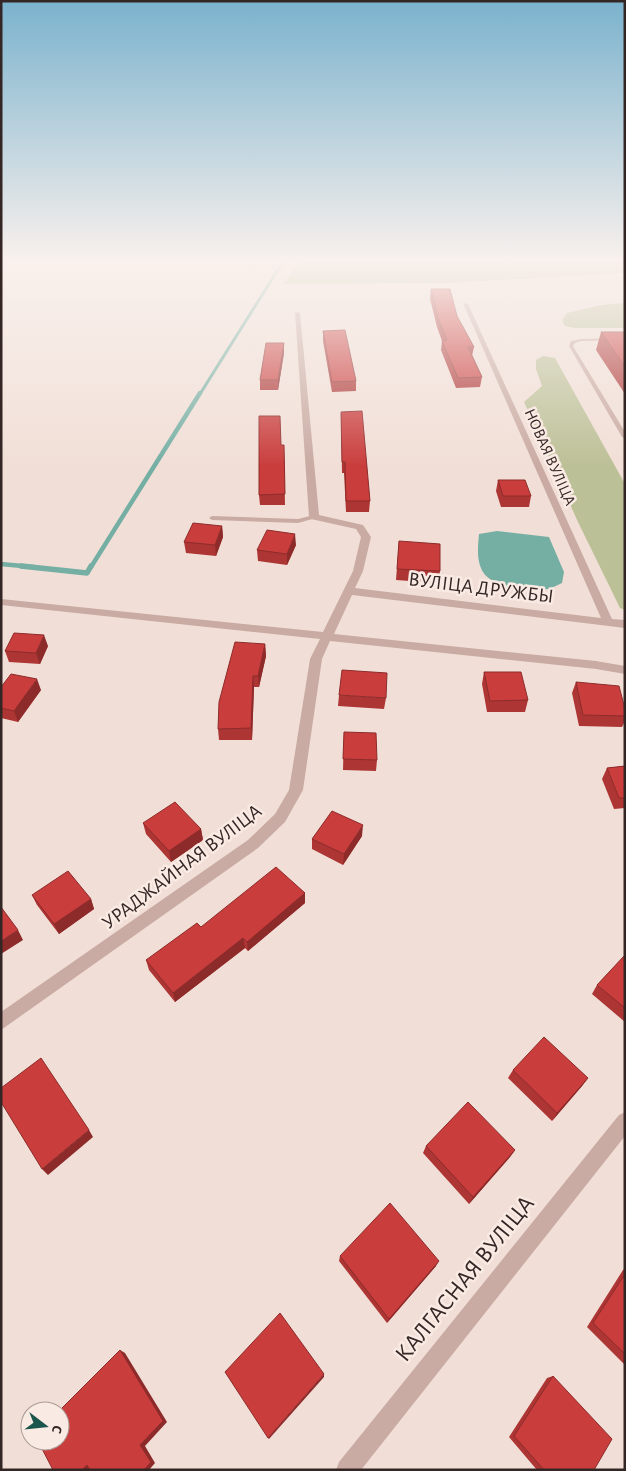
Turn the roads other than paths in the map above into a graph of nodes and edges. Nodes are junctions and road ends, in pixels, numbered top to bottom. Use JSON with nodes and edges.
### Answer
{"nodes":[{"id":1,"x":298,"y":329,"type":"edge"},
{"id":2,"x":476,"y":329,"type":"edge"},
{"id":3,"x":625,"y":339,"type":"edge"},
{"id":4,"x":625,"y":437,"type":"edge"},
{"id":5,"x":314,"y":517,"type":"junction"},
{"id":6,"x":212,"y":518,"type":"dead end"},
{"id":7,"x":350,"y":591,"type":"junction"},
{"id":8,"x":1,"y":602,"type":"edge"},
{"id":9,"x":608,"y":622,"type":"junction"},
{"id":10,"x":625,"y":624,"type":"edge"},
{"id":11,"x":326,"y":636,"type":"junction"},
{"id":12,"x":625,"y":670,"type":"edge"},
{"id":13,"x":1,"y":1022,"type":"edge"},
{"id":14,"x":625,"y":1121,"type":"edge"},
{"id":15,"x":347,"y":1470,"type":"edge"}],
"edges":[{"from":1,"to":5,"type":"street"},
{"from":2,"to":9,"type":"street","name":"НОВАЯ ВУЛІЦА"},
{"from":3,"to":4,"type":"lane"},
{"from":5,"to":6,"type":"lane"},
{"from":5,"to":7,"type":"street","name":"УРАДЖАЙНАЯ ВУЛІЦА"},
{"from":7,"to":9,"type":"street","name":"ВУЛІЦА ДРУЖБЫ"},
{"from":7,"to":11,"type":"street","name":"УРАДЖАЙНАЯ ВУЛІЦА"},
{"from":8,"to":11,"type":"street"},
{"from":9,"to":10,"type":"street","name":"ВУЛІЦА ДРУЖБЫ"},
{"from":11,"to":12,"type":"street"},
{"from":11,"to":13,"type":"street","name":"УРАДЖАЙНАЯ ВУЛІЦА"},
{"from":14,"to":15,"type":"street","name":"КАЛГАСНАЯ ВУЛІЦА"}]}
